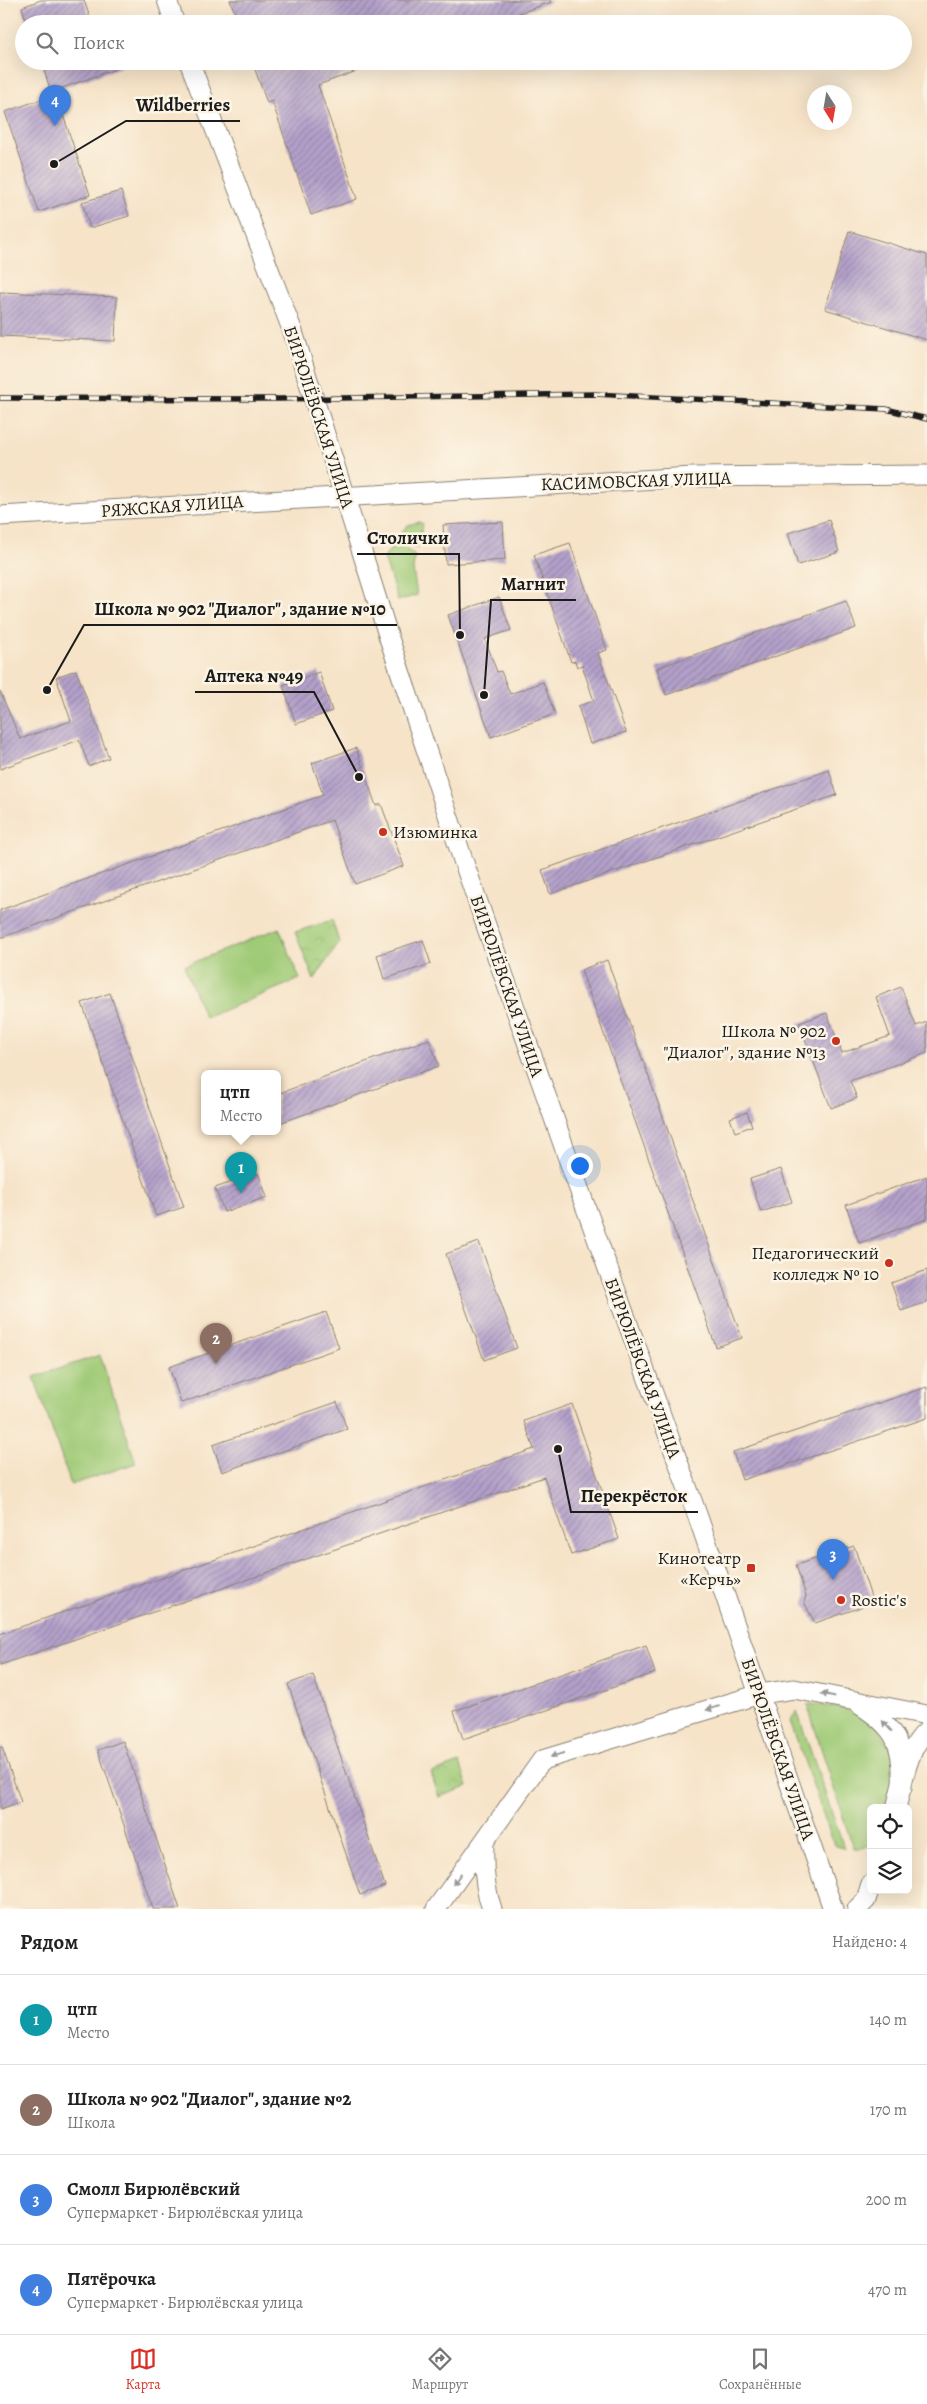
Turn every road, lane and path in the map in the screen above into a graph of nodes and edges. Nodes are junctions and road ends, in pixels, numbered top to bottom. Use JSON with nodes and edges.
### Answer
{"nodes":[{"id":1,"x":167,"y":0,"type":"edge"},
{"id":2,"x":172,"y":15,"type":"edge"},
{"id":3,"x":192,"y":70,"type":"edge"},
{"id":4,"x":927,"y":475,"type":"edge"},
{"id":5,"x":345,"y":495,"type":"junction"},
{"id":6,"x":0,"y":516,"type":"edge"},
{"id":7,"x":760,"y":1694,"type":"junction"},
{"id":8,"x":852,"y":1700,"type":"junction"},
{"id":9,"x":927,"y":1715,"type":"edge"},
{"id":10,"x":927,"y":1731,"type":"edge"},
{"id":11,"x":902,"y":1788,"type":"junction"},
{"id":12,"x":897,"y":1804,"type":"edge"},
{"id":13,"x":484,"y":1843,"type":"junction"},
{"id":14,"x":868,"y":1894,"type":"edge"},
{"id":15,"x":436,"y":1909,"type":"edge"},
{"id":16,"x":492,"y":1909,"type":"edge"},
{"id":17,"x":833,"y":1909,"type":"edge"},
{"id":18,"x":857,"y":1909,"type":"edge"}],
"edges":[{"from":1,"to":2,"type":"street"},
{"from":3,"to":5,"type":"street","name":"БИРЮЛЁВСКАЯ УЛИЦА"},
{"from":4,"to":5,"type":"street","name":"КАСИМОВСКАЯ УЛИЦА"},
{"from":5,"to":6,"type":"street","name":"РЯЖСКАЯ УЛИЦА"},
{"from":5,"to":7,"type":"street","name":"БИРЮЛЁВСКАЯ УЛИЦА"},
{"from":8,"to":7,"type":"street","one_way":true},
{"from":7,"to":13,"type":"street","one_way":true},
{"from":7,"to":17,"type":"street","name":"БИРЮЛЁВСКАЯ УЛИЦА"},
{"from":8,"to":9,"type":"street"},
{"from":11,"to":8,"type":"street","one_way":true},
{"from":10,"to":11,"type":"street"},
{"from":11,"to":12,"type":"street"},
{"from":13,"to":15,"type":"street","one_way":true},
{"from":13,"to":16,"type":"street"},
{"from":14,"to":18,"type":"street"}]}
